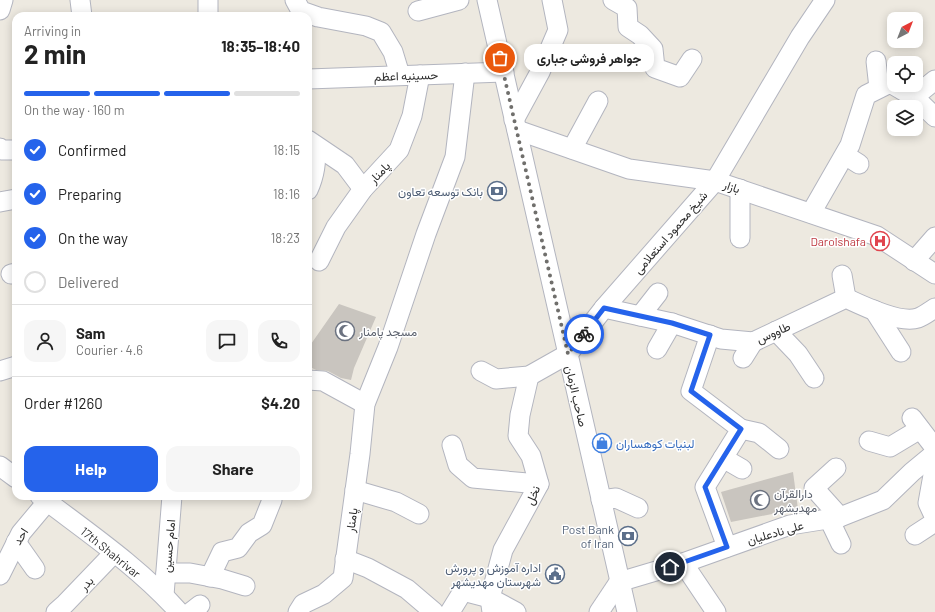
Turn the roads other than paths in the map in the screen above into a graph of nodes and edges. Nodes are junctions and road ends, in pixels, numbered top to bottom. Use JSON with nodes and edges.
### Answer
{"nodes":[{"id":1,"x":4,"y":0,"type":"edge"},
{"id":2,"x":80,"y":0,"type":"edge"},
{"id":3,"x":208,"y":0,"type":"edge"},
{"id":4,"x":295,"y":0,"type":"edge"},
{"id":5,"x":460,"y":0,"type":"edge"},
{"id":6,"x":487,"y":0,"type":"edge"},
{"id":7,"x":552,"y":0,"type":"edge"},
{"id":8,"x":613,"y":0,"type":"edge"},
{"id":9,"x":826,"y":0,"type":"edge"},
{"id":10,"x":0,"y":10,"type":"edge"},
{"id":11,"x":418,"y":11,"type":"dead end"},
{"id":12,"x":82,"y":12,"type":"edge"},
{"id":13,"x":208,"y":12,"type":"edge"},
{"id":14,"x":303,"y":12,"type":"edge"},
{"id":15,"x":312,"y":16,"type":"edge"},
{"id":16,"x":692,"y":59,"type":"dead end"},
{"id":17,"x":876,"y":61,"type":"dead end"},
{"id":18,"x":504,"y":72,"type":"junction"},
{"id":19,"x":465,"y":73,"type":"junction"},
{"id":20,"x":400,"y":75,"type":"junction"},
{"id":21,"x":420,"y":75,"type":"junction"},
{"id":22,"x":312,"y":78,"type":"edge"},
{"id":23,"x":935,"y":80,"type":"edge"},
{"id":24,"x":879,"y":88,"type":"junction"},
{"id":25,"x":914,"y":97,"type":"junction"},
{"id":26,"x":598,"y":101,"type":"dead end"},
{"id":27,"x":935,"y":117,"type":"edge"},
{"id":28,"x":516,"y":125,"type":"junction"},
{"id":29,"x":312,"y":143,"type":"edge"},
{"id":30,"x":572,"y":149,"type":"junction"},
{"id":31,"x":312,"y":181,"type":"edge"},
{"id":32,"x":715,"y":181,"type":"junction"},
{"id":33,"x":363,"y":189,"type":"junction"},
{"id":34,"x":740,"y":189,"type":"junction"},
{"id":35,"x":12,"y":200,"type":"edge"},
{"id":36,"x":0,"y":202,"type":"edge"},
{"id":37,"x":811,"y":213,"type":"junction"},
{"id":38,"x":935,"y":237,"type":"edge"},
{"id":39,"x":740,"y":238,"type":"dead end"},
{"id":40,"x":312,"y":248,"type":"edge"},
{"id":41,"x":914,"y":261,"type":"junction"},
{"id":42,"x":935,"y":274,"type":"edge"},
{"id":43,"x":842,"y":275,"type":"dead end"},
{"id":44,"x":658,"y":292,"type":"dead end"},
{"id":45,"x":846,"y":298,"type":"junction"},
{"id":46,"x":604,"y":308,"type":"junction"},
{"id":47,"x":935,"y":308,"type":"edge"},
{"id":48,"x":874,"y":310,"type":"junction"},
{"id":49,"x":640,"y":316,"type":"junction"},
{"id":50,"x":672,"y":323,"type":"junction"},
{"id":51,"x":776,"y":331,"type":"junction"},
{"id":52,"x":710,"y":335,"type":"junction"},
{"id":53,"x":753,"y":342,"type":"junction"},
{"id":54,"x":657,"y":349,"type":"dead end"},
{"id":55,"x":901,"y":352,"type":"dead end"},
{"id":56,"x":568,"y":354,"type":"junction"},
{"id":57,"x":743,"y":358,"type":"dead end"},
{"id":58,"x":12,"y":367,"type":"edge"},
{"id":59,"x":0,"y":371,"type":"edge"},
{"id":60,"x":481,"y":371,"type":"dead end"},
{"id":61,"x":529,"y":376,"type":"junction"},
{"id":62,"x":814,"y":378,"type":"dead end"},
{"id":63,"x":312,"y":380,"type":"edge"},
{"id":64,"x":365,"y":404,"type":"junction"},
{"id":65,"x":741,"y":429,"type":"junction"},
{"id":66,"x":869,"y":441,"type":"dead end"},
{"id":67,"x":452,"y":445,"type":"dead end"},
{"id":68,"x":935,"y":448,"type":"edge"},
{"id":69,"x":779,"y":449,"type":"dead end"},
{"id":70,"x":935,"y":453,"type":"edge"},
{"id":71,"x":723,"y":458,"type":"junction"},
{"id":72,"x":935,"y":464,"type":"edge"},
{"id":73,"x":836,"y":468,"type":"dead end"},
{"id":74,"x":742,"y":469,"type":"dead end"},
{"id":75,"x":540,"y":484,"type":"junction"},
{"id":76,"x":355,"y":490,"type":"junction"},
{"id":77,"x":42,"y":500,"type":"edge"},
{"id":78,"x":44,"y":500,"type":"edge"},
{"id":79,"x":172,"y":500,"type":"edge"},
{"id":80,"x":272,"y":500,"type":"dead end"},
{"id":81,"x":601,"y":500,"type":"junction"},
{"id":82,"x":933,"y":506,"type":"edge"},
{"id":83,"x":638,"y":508,"type":"dead end"},
{"id":84,"x":419,"y":514,"type":"dead end"},
{"id":85,"x":834,"y":518,"type":"junction"},
{"id":86,"x":935,"y":522,"type":"edge"},
{"id":87,"x":915,"y":535,"type":"dead end"},
{"id":88,"x":16,"y":542,"type":"junction"},
{"id":89,"x":841,"y":544,"type":"dead end"},
{"id":90,"x":727,"y":547,"type":"junction"},
{"id":91,"x":114,"y":553,"type":"junction"},
{"id":92,"x":345,"y":559,"type":"junction"},
{"id":93,"x":683,"y":563,"type":"junction"},
{"id":94,"x":35,"y":569,"type":"dead end"},
{"id":95,"x":166,"y":573,"type":"junction"},
{"id":96,"x":0,"y":575,"type":"edge"},
{"id":97,"x":210,"y":577,"type":"junction"},
{"id":98,"x":619,"y":582,"type":"junction"},
{"id":99,"x":245,"y":586,"type":"dead end"},
{"id":100,"x":164,"y":595,"type":"junction"},
{"id":101,"x":491,"y":605,"type":"edge"},
{"id":102,"x":56,"y":612,"type":"edge"},
{"id":103,"x":179,"y":612,"type":"edge"},
{"id":104,"x":298,"y":612,"type":"edge"},
{"id":105,"x":434,"y":612,"type":"edge"},
{"id":106,"x":450,"y":612,"type":"edge"},
{"id":107,"x":516,"y":612,"type":"edge"},
{"id":108,"x":599,"y":612,"type":"edge"},
{"id":109,"x":627,"y":612,"type":"edge"},
{"id":110,"x":716,"y":612,"type":"edge"}],
"edges":[{"from":1,"to":10,"type":"street"},
{"from":2,"to":12,"type":"street"},
{"from":3,"to":13,"type":"street"},
{"from":4,"to":14,"type":"street"},
{"from":5,"to":11,"type":"street"},
{"from":6,"to":18,"type":"street","name":"صاحب الزمان"},
{"from":7,"to":28,"type":"street"},
{"from":8,"to":16,"type":"street"},
{"from":9,"to":32,"type":"street","name":"شیخ محمود استعلامی"},
{"from":15,"to":20,"type":"street"},
{"from":17,"to":24,"type":"street"},
{"from":18,"to":19,"type":"street","name":"حسینیه اعظم"},
{"from":18,"to":28,"type":"street","name":"صاحب الزمان"},
{"from":19,"to":21,"type":"street","name":"حسینیه اعظم"},
{"from":19,"to":64,"type":"street","name":"پامنار"},
{"from":20,"to":21,"type":"street","name":"حسینیه اعظم"},
{"from":20,"to":22,"type":"street","name":"حسینیه اعظم"},
{"from":21,"to":33,"type":"street","name":"پامنار"},
{"from":23,"to":25,"type":"street"},
{"from":24,"to":25,"type":"street"},
{"from":24,"to":37,"type":"street"},
{"from":25,"to":27,"type":"street"},
{"from":26,"to":30,"type":"street"},
{"from":28,"to":30,"type":"street","name":"بازار"},
{"from":28,"to":56,"type":"street","name":"صاحب الزمان"},
{"from":29,"to":31,"type":"street"},
{"from":29,"to":33,"type":"street"},
{"from":30,"to":32,"type":"street","name":"بازار"},
{"from":32,"to":34,"type":"street","name":"بازار"},
{"from":32,"to":46,"type":"street","name":"شیخ محمود استعلامی"},
{"from":33,"to":40,"type":"street","name":"پامنار"},
{"from":34,"to":37,"type":"street","name":"بازار"},
{"from":34,"to":39,"type":"street"},
{"from":35,"to":36,"type":"street"},
{"from":37,"to":41,"type":"street","name":"بازار"},
{"from":38,"to":41,"type":"street"},
{"from":41,"to":42,"type":"street","name":"بازار"},
{"from":43,"to":45,"type":"street"},
{"from":44,"to":49,"type":"street"},
{"from":45,"to":48,"type":"street"},
{"from":45,"to":51,"type":"street","name":"طاووس"},
{"from":46,"to":49,"type":"street","name":"طاووس"},
{"from":46,"to":56,"type":"street","name":"شیخ محمود استعلامی"},
{"from":47,"to":48,"type":"street"},
{"from":48,"to":55,"type":"street"},
{"from":49,"to":50,"type":"street","name":"طاووس"},
{"from":50,"to":52,"type":"street","name":"طاووس"},
{"from":50,"to":54,"type":"street"},
{"from":51,"to":53,"type":"street","name":"طاووس"},
{"from":51,"to":62,"type":"street"},
{"from":52,"to":53,"type":"street","name":"طاووس"},
{"from":52,"to":65,"type":"street"},
{"from":53,"to":57,"type":"street"},
{"from":56,"to":61,"type":"street"},
{"from":56,"to":81,"type":"street","name":"صاحب الزمان"},
{"from":58,"to":59,"type":"street"},
{"from":60,"to":61,"type":"street"},
{"from":61,"to":75,"type":"street","name":"نخل"},
{"from":63,"to":64,"type":"street"},
{"from":64,"to":76,"type":"street","name":"پامنار"},
{"from":65,"to":69,"type":"street"},
{"from":65,"to":71,"type":"street"},
{"from":66,"to":68,"type":"street"},
{"from":67,"to":75,"type":"street"},
{"from":70,"to":85,"type":"street","name":"علی نادعلیان"},
{"from":71,"to":74,"type":"street"},
{"from":71,"to":90,"type":"street"},
{"from":72,"to":82,"type":"street"},
{"from":73,"to":85,"type":"street"},
{"from":75,"to":101,"type":"street","name":"نخل"},
{"from":76,"to":84,"type":"street"},
{"from":76,"to":92,"type":"street","name":"پامنار"},
{"from":77,"to":88,"type":"street","name":"احد"},
{"from":78,"to":91,"type":"street","name":"17th Shahrivar"},
{"from":79,"to":95,"type":"street","name":"امام حسین"},
{"from":80,"to":97,"type":"street"},
{"from":81,"to":83,"type":"street"},
{"from":81,"to":98,"type":"street","name":"صاحب الزمان"},
{"from":85,"to":89,"type":"street"},
{"from":85,"to":90,"type":"street","name":"علی نادعلیان"},
{"from":86,"to":87,"type":"street"},
{"from":88,"to":94,"type":"street"},
{"from":88,"to":96,"type":"street","name":"احد"},
{"from":90,"to":93,"type":"street","name":"علی نادعلیان"},
{"from":91,"to":100,"type":"street","name":"17th Shahrivar"},
{"from":91,"to":102,"type":"street","name":"بدر"},
{"from":92,"to":104,"type":"street","name":"پامنار"},
{"from":92,"to":105,"type":"street"},
{"from":93,"to":98,"type":"street","name":"علی نادعلیان"},
{"from":93,"to":110,"type":"street"},
{"from":95,"to":97,"type":"street"},
{"from":95,"to":100,"type":"street","name":"امام حسین"},
{"from":97,"to":99,"type":"street"},
{"from":98,"to":108,"type":"street"},
{"from":98,"to":109,"type":"street","name":"صاحب الزمان"},
{"from":100,"to":103,"type":"street","name":"17th Shahrivar"},
{"from":101,"to":106,"type":"street"},
{"from":101,"to":107,"type":"street"}]}
